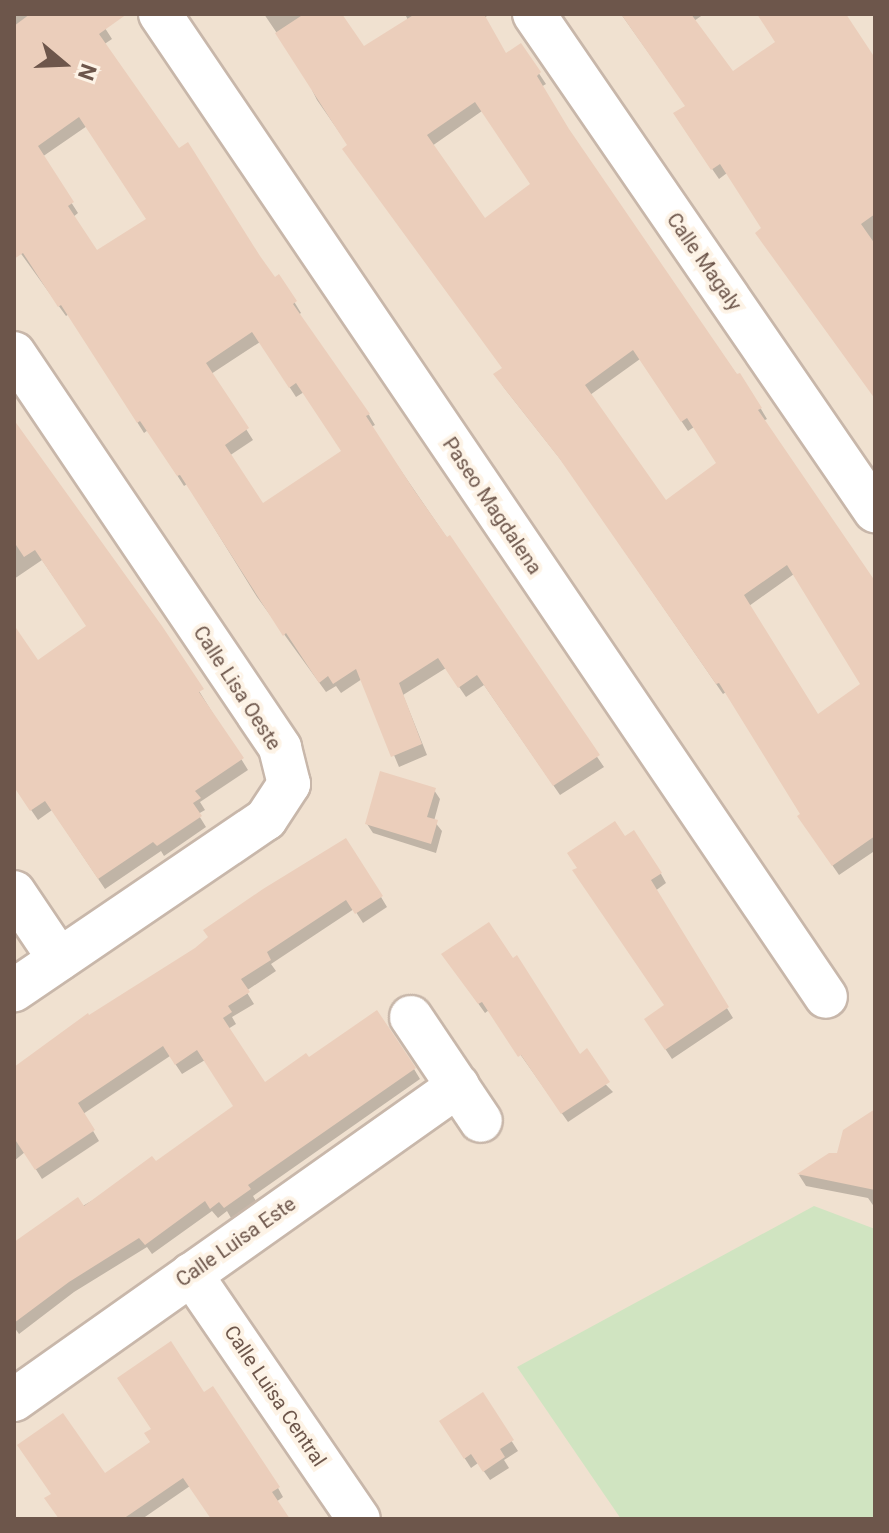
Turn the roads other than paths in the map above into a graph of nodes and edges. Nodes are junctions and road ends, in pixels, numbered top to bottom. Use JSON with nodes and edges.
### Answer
{"nodes":[{"id":1,"x":160,"y":14,"type":"edge"},
{"id":2,"x":534,"y":14,"type":"edge"},
{"id":3,"x":14,"y":353,"type":"edge"},
{"id":4,"x":875,"y":511,"type":"edge"},
{"id":5,"x":14,"y":892,"type":"edge"},
{"id":6,"x":59,"y":959,"type":"junction"},
{"id":7,"x":14,"y":990,"type":"edge"},
{"id":8,"x":826,"y":997,"type":"dead end"},
{"id":9,"x":411,"y":1017,"type":"dead end"},
{"id":10,"x":458,"y":1086,"type":"junction"},
{"id":11,"x":481,"y":1121,"type":"dead end"},
{"id":12,"x":191,"y":1274,"type":"junction"},
{"id":13,"x":14,"y":1400,"type":"edge"},
{"id":14,"x":359,"y":1519,"type":"edge"}],
"edges":[{"from":1,"to":8,"type":"street","name":"Paseo Magdalena"},
{"from":2,"to":4,"type":"street","name":"Calle Magaly"},
{"from":3,"to":6,"type":"street","name":"Calle Lisa Oeste"},
{"from":5,"to":6,"type":"street"},
{"from":6,"to":7,"type":"street","name":"Calle Lisa Oeste"},
{"from":9,"to":10,"type":"street"},
{"from":10,"to":11,"type":"street"},
{"from":10,"to":12,"type":"street","name":"Calle Luisa Este"},
{"from":12,"to":13,"type":"street","name":"Calle Luisa Este"},
{"from":12,"to":14,"type":"street","name":"Calle Luisa Central"}]}
